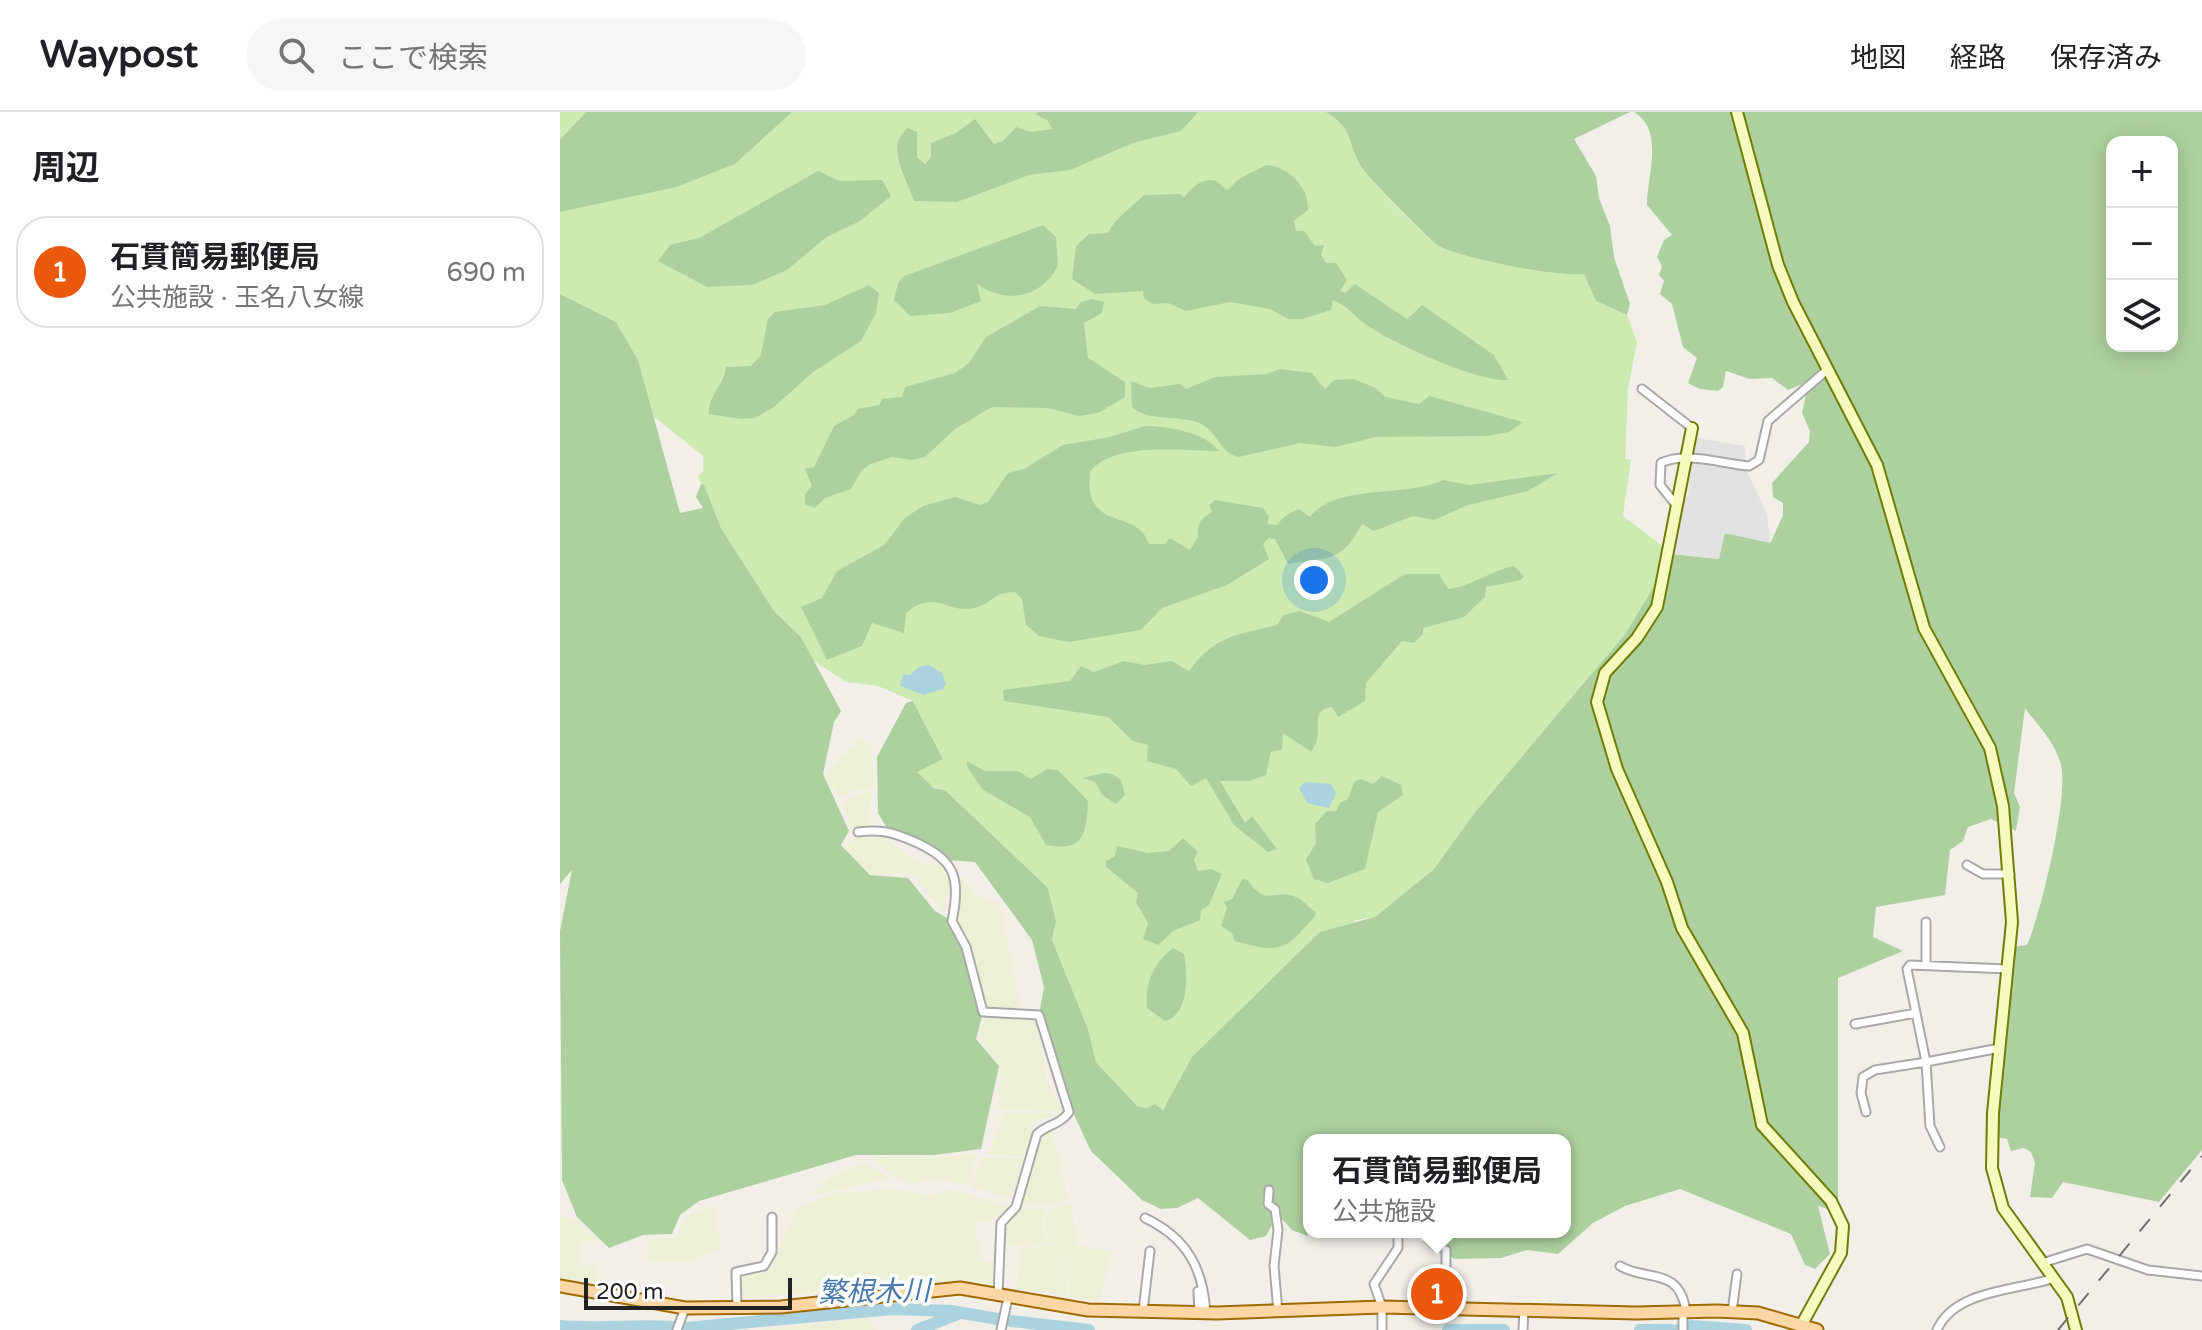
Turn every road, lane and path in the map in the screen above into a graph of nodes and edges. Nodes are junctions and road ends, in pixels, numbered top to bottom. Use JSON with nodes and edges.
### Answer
{"nodes":[{"id":1,"x":1737,"y":112,"type":"edge"},
{"id":2,"x":1828,"y":369,"type":"junction"},
{"id":3,"x":1642,"y":389,"type":"dead end"},
{"id":4,"x":1692,"y":428,"type":"joint"},
{"id":5,"x":1688,"y":458,"type":"junction"},
{"id":6,"x":1678,"y":508,"type":"junction"},
{"id":7,"x":858,"y":832,"type":"dead end"},
{"id":8,"x":1967,"y":865,"type":"dead end"},
{"id":9,"x":2010,"y":874,"type":"junction"},
{"id":10,"x":1926,"y":922,"type":"dead end"},
{"id":11,"x":1926,"y":965,"type":"junction"},
{"id":12,"x":2008,"y":969,"type":"junction"},
{"id":13,"x":1916,"y":1013,"type":"junction"},
{"id":14,"x":1855,"y":1024,"type":"dead end"},
{"id":15,"x":2000,"y":1048,"type":"junction"},
{"id":16,"x":1926,"y":1062,"type":"junction"},
{"id":17,"x":1866,"y":1112,"type":"dead end"},
{"id":18,"x":1940,"y":1147,"type":"dead end"},
{"id":19,"x":1269,"y":1190,"type":"dead end"},
{"id":20,"x":772,"y":1217,"type":"dead end"},
{"id":21,"x":1145,"y":1218,"type":"dead end"},
{"id":22,"x":1398,"y":1238,"type":"edge"},
{"id":23,"x":1446,"y":1250,"type":"dead end"},
{"id":24,"x":1150,"y":1251,"type":"dead end"},
{"id":25,"x":2042,"y":1263,"type":"junction"},
{"id":26,"x":1620,"y":1266,"type":"dead end"},
{"id":27,"x":1737,"y":1274,"type":"dead end"},
{"id":28,"x":2202,"y":1276,"type":"edge"},
{"id":29,"x":2054,"y":1278,"type":"junction"},
{"id":30,"x":560,"y":1286,"type":"edge"},
{"id":31,"x":1198,"y":1291,"type":"dead end"},
{"id":32,"x":1003,"y":1297,"type":"junction"},
{"id":33,"x":737,"y":1307,"type":"junction"},
{"id":34,"x":685,"y":1308,"type":"junction"},
{"id":35,"x":1446,"y":1308,"type":"junction"},
{"id":36,"x":1524,"y":1310,"type":"junction"},
{"id":37,"x":1143,"y":1311,"type":"junction"},
{"id":38,"x":1278,"y":1312,"type":"junction"},
{"id":39,"x":1732,"y":1312,"type":"junction"},
{"id":40,"x":1203,"y":1313,"type":"junction"},
{"id":41,"x":1382,"y":1313,"type":"junction"},
{"id":42,"x":1684,"y":1314,"type":"junction"},
{"id":43,"x":1802,"y":1324,"type":"junction"},
{"id":44,"x":677,"y":1330,"type":"edge"},
{"id":45,"x":1001,"y":1330,"type":"edge"},
{"id":46,"x":1382,"y":1330,"type":"edge"},
{"id":47,"x":1523,"y":1330,"type":"edge"},
{"id":48,"x":1683,"y":1330,"type":"edge"},
{"id":49,"x":1817,"y":1330,"type":"edge"},
{"id":50,"x":1937,"y":1330,"type":"edge"},
{"id":51,"x":2076,"y":1330,"type":"edge"}],
"edges":[{"from":1,"to":2,"type":"street"},
{"from":2,"to":5,"type":"street"},
{"from":2,"to":9,"type":"street"},
{"from":3,"to":4,"type":"street"},
{"from":4,"to":5,"type":"street"},
{"from":5,"to":6,"type":"street"},
{"from":5,"to":6,"type":"street"},
{"from":6,"to":43,"type":"street"},
{"from":7,"to":32,"type":"street"},
{"from":8,"to":9,"type":"street"},
{"from":9,"to":12,"type":"street"},
{"from":10,"to":11,"type":"street"},
{"from":11,"to":12,"type":"street"},
{"from":11,"to":13,"type":"street"},
{"from":12,"to":15,"type":"street"},
{"from":13,"to":14,"type":"street"},
{"from":13,"to":16,"type":"street"},
{"from":15,"to":16,"type":"street"},
{"from":15,"to":25,"type":"street"},
{"from":16,"to":17,"type":"street"},
{"from":16,"to":18,"type":"street"},
{"from":19,"to":38,"type":"street"},
{"from":20,"to":33,"type":"street"},
{"from":21,"to":40,"type":"street"},
{"from":22,"to":41,"type":"street"},
{"from":23,"to":35,"type":"street"},
{"from":24,"to":37,"type":"street"},
{"from":25,"to":28,"type":"street"},
{"from":25,"to":29,"type":"street"},
{"from":26,"to":42,"type":"street"},
{"from":27,"to":39,"type":"street"},
{"from":29,"to":50,"type":"street"},
{"from":29,"to":51,"type":"street"},
{"from":30,"to":34,"type":"main road"},
{"from":31,"to":40,"type":"street"},
{"from":32,"to":33,"type":"main road"},
{"from":32,"to":37,"type":"main road"},
{"from":32,"to":45,"type":"street"},
{"from":33,"to":34,"type":"main road"},
{"from":34,"to":44,"type":"street"},
{"from":35,"to":36,"type":"main road"},
{"from":35,"to":41,"type":"main road"},
{"from":36,"to":42,"type":"main road"},
{"from":36,"to":47,"type":"street"},
{"from":37,"to":40,"type":"main road"},
{"from":38,"to":40,"type":"main road"},
{"from":38,"to":41,"type":"main road"},
{"from":39,"to":42,"type":"main road"},
{"from":39,"to":43,"type":"main road"},
{"from":41,"to":46,"type":"street"},
{"from":42,"to":48,"type":"street"},
{"from":43,"to":49,"type":"main road"}]}
